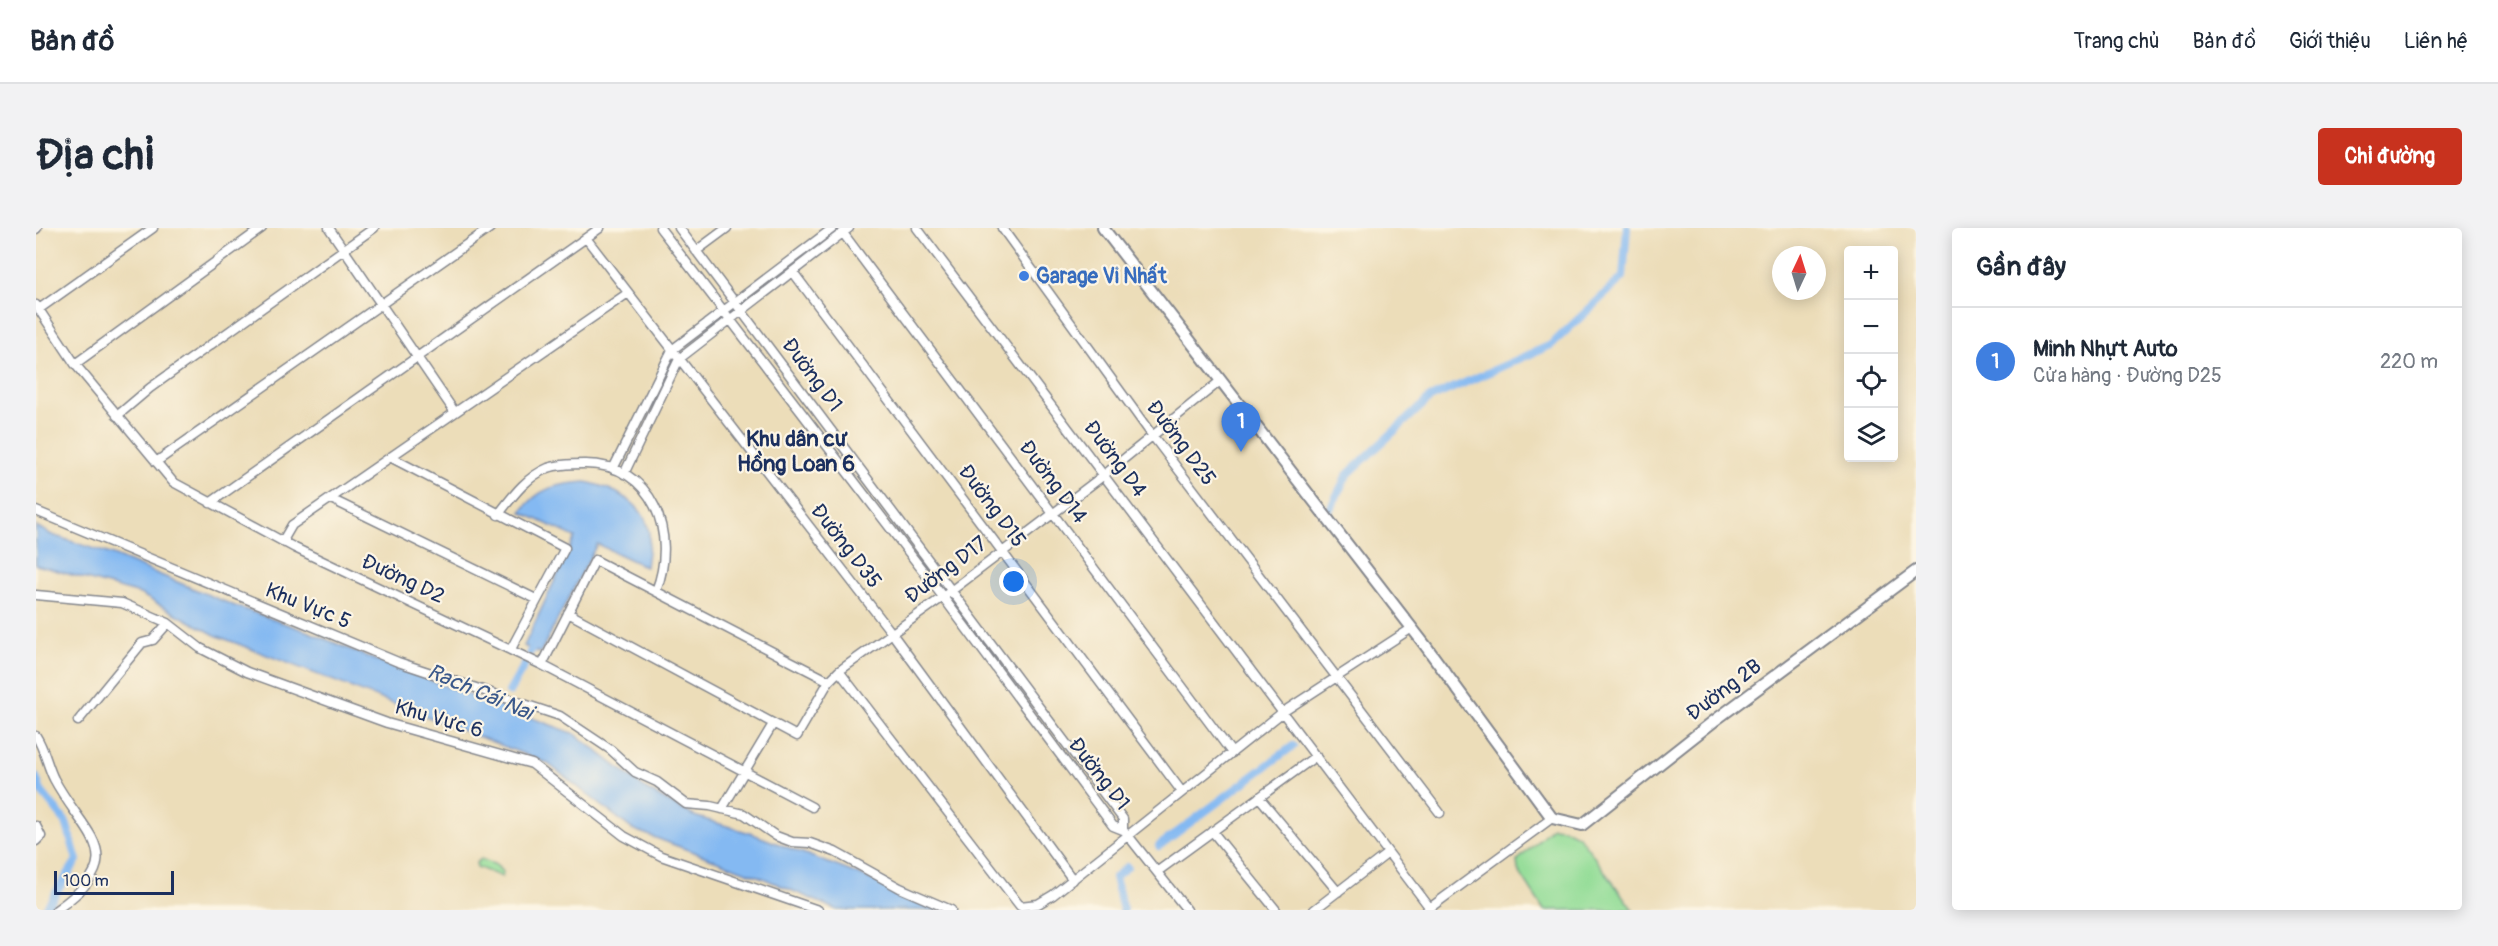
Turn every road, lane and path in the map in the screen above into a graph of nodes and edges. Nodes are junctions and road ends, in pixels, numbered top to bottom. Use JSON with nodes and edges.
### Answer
{"nodes":[{"id":1,"x":153,"y":228,"type":"edge"},
{"id":2,"x":262,"y":228,"type":"edge"},
{"id":3,"x":329,"y":228,"type":"edge"},
{"id":4,"x":375,"y":228,"type":"edge"},
{"id":5,"x":490,"y":228,"type":"edge"},
{"id":6,"x":600,"y":228,"type":"edge"},
{"id":7,"x":660,"y":228,"type":"edge"},
{"id":8,"x":679,"y":228,"type":"edge"},
{"id":9,"x":728,"y":228,"type":"edge"},
{"id":10,"x":833,"y":228,"type":"edge"},
{"id":11,"x":917,"y":228,"type":"edge"},
{"id":12,"x":1002,"y":228,"type":"edge"},
{"id":13,"x":1103,"y":228,"type":"edge"},
{"id":14,"x":846,"y":230,"type":"edge"},
{"id":15,"x":586,"y":238,"type":"junction"},
{"id":16,"x":344,"y":249,"type":"junction"},
{"id":17,"x":696,"y":251,"type":"junction"},
{"id":18,"x":793,"y":272,"type":"junction"},
{"id":19,"x":628,"y":293,"type":"junction"},
{"id":20,"x":734,"y":302,"type":"junction"},
{"id":21,"x":381,"y":303,"type":"junction"},
{"id":22,"x":38,"y":307,"type":"edge"},
{"id":23,"x":740,"y":310,"type":"junction"},
{"id":24,"x":723,"y":311,"type":"junction"},
{"id":25,"x":729,"y":319,"type":"junction"},
{"id":26,"x":672,"y":350,"type":"junction"},
{"id":27,"x":416,"y":356,"type":"junction"},
{"id":28,"x":679,"y":359,"type":"junction"},
{"id":29,"x":75,"y":364,"type":"junction"},
{"id":30,"x":1219,"y":381,"type":"junction"},
{"id":31,"x":454,"y":411,"type":"junction"},
{"id":32,"x":117,"y":416,"type":"junction"},
{"id":33,"x":1152,"y":435,"type":"junction"},
{"id":34,"x":390,"y":457,"type":"junction"},
{"id":35,"x":156,"y":462,"type":"junction"},
{"id":36,"x":614,"y":469,"type":"junction"},
{"id":37,"x":624,"y":474,"type":"junction"},
{"id":38,"x":1104,"y":475,"type":"junction"},
{"id":39,"x":331,"y":499,"type":"junction"},
{"id":40,"x":210,"y":503,"type":"junction"},
{"id":41,"x":36,"y":511,"type":"edge"},
{"id":42,"x":1053,"y":513,"type":"junction"},
{"id":43,"x":498,"y":515,"type":"junction"},
{"id":44,"x":285,"y":543,"type":"junction"},
{"id":45,"x":1003,"y":551,"type":"junction"},
{"id":46,"x":1916,"y":571,"type":"edge"},
{"id":47,"x":952,"y":589,"type":"junction"},
{"id":48,"x":656,"y":591,"type":"junction"},
{"id":49,"x":36,"y":596,"type":"edge"},
{"id":50,"x":943,"y":597,"type":"junction"},
{"id":51,"x":536,"y":599,"type":"junction"},
{"id":52,"x":568,"y":613,"type":"junction"},
{"id":53,"x":168,"y":623,"type":"junction"},
{"id":54,"x":1412,"y":628,"type":"junction"},
{"id":55,"x":891,"y":632,"type":"junction"},
{"id":56,"x":511,"y":649,"type":"junction"},
{"id":57,"x":542,"y":665,"type":"junction"},
{"id":58,"x":839,"y":671,"type":"junction"},
{"id":59,"x":1336,"y":675,"type":"junction"},
{"id":60,"x":829,"y":681,"type":"junction"},
{"id":61,"x":1283,"y":712,"type":"junction"},
{"id":62,"x":78,"y":721,"type":"dead end"},
{"id":63,"x":773,"y":724,"type":"junction"},
{"id":64,"x":36,"y":736,"type":"edge"},
{"id":65,"x":1232,"y":753,"type":"junction"},
{"id":66,"x":1316,"y":756,"type":"junction"},
{"id":67,"x":744,"y":772,"type":"junction"},
{"id":68,"x":1182,"y":792,"type":"junction"},
{"id":69,"x":1259,"y":797,"type":"junction"},
{"id":70,"x":812,"y":807,"type":"dead end"},
{"id":71,"x":722,"y":809,"type":"junction"},
{"id":72,"x":1440,"y":813,"type":"dead end"},
{"id":73,"x":1552,"y":818,"type":"junction"},
{"id":74,"x":36,"y":826,"type":"edge"},
{"id":75,"x":1212,"y":831,"type":"junction"},
{"id":76,"x":1125,"y":832,"type":"junction"},
{"id":77,"x":36,"y":841,"type":"edge"},
{"id":78,"x":1388,"y":852,"type":"junction"},
{"id":79,"x":1158,"y":871,"type":"junction"},
{"id":80,"x":1073,"y":880,"type":"junction"},
{"id":81,"x":1338,"y":892,"type":"junction"},
{"id":82,"x":1428,"y":909,"type":"edge"},
{"id":83,"x":56,"y":910,"type":"edge"},
{"id":84,"x":818,"y":910,"type":"edge"},
{"id":85,"x":951,"y":910,"type":"edge"},
{"id":86,"x":1187,"y":910,"type":"edge"},
{"id":87,"x":1276,"y":910,"type":"edge"},
{"id":88,"x":1314,"y":910,"type":"edge"}],
"edges":[{"from":1,"to":22,"type":"street"},
{"from":2,"to":29,"type":"street"},
{"from":3,"to":16,"type":"street"},
{"from":4,"to":16,"type":"street"},
{"from":5,"to":21,"type":"street"},
{"from":6,"to":15,"type":"street"},
{"from":7,"to":24,"type":"street","name":"Đường D1"},
{"from":8,"to":17,"type":"street","name":"Đường D1"},
{"from":9,"to":17,"type":"street"},
{"from":10,"to":20,"type":"street"},
{"from":11,"to":38,"type":"street","name":"Đường D4"},
{"from":12,"to":33,"type":"street","name":"Đường D25"},
{"from":13,"to":30,"type":"street"},
{"from":14,"to":18,"type":"street"},
{"from":14,"to":42,"type":"street","name":"Đường D14"},
{"from":15,"to":19,"type":"street","name":"Đường D35"},
{"from":15,"to":27,"type":"street"},
{"from":16,"to":21,"type":"street"},
{"from":16,"to":32,"type":"street"},
{"from":17,"to":20,"type":"street","name":"Đường D1"},
{"from":18,"to":23,"type":"street"},
{"from":18,"to":45,"type":"street","name":"Đường D15"},
{"from":19,"to":26,"type":"street","name":"Đường D35"},
{"from":19,"to":31,"type":"street"},
{"from":20,"to":23,"type":"street","name":"Đường D1"},
{"from":20,"to":24,"type":"street"},
{"from":21,"to":27,"type":"street"},
{"from":21,"to":35,"type":"street"},
{"from":22,"to":29,"type":"street","name":"Đường D2"},
{"from":23,"to":25,"type":"street"},
{"from":23,"to":47,"type":"street","name":"Đường D1"},
{"from":24,"to":25,"type":"street","name":"Đường D1"},
{"from":24,"to":26,"type":"street"},
{"from":25,"to":28,"type":"street"},
{"from":25,"to":50,"type":"street","name":"Đường D1"},
{"from":26,"to":28,"type":"street","name":"Đường D35"},
{"from":26,"to":36,"type":"street"},
{"from":27,"to":31,"type":"street"},
{"from":27,"to":40,"type":"street"},
{"from":28,"to":37,"type":"street"},
{"from":28,"to":55,"type":"street","name":"Đường D35"},
{"from":29,"to":32,"type":"street","name":"Đường D2"},
{"from":30,"to":33,"type":"street","name":"Đường D17"},
{"from":30,"to":54,"type":"street"},
{"from":31,"to":34,"type":"street"},
{"from":32,"to":35,"type":"street","name":"Đường D2"},
{"from":33,"to":38,"type":"street","name":"Đường D17"},
{"from":33,"to":59,"type":"street","name":"Đường D25"},
{"from":34,"to":39,"type":"street"},
{"from":34,"to":43,"type":"street"},
{"from":35,"to":40,"type":"street","name":"Đường D2"},
{"from":36,"to":37,"type":"street"},
{"from":36,"to":43,"type":"street"},
{"from":37,"to":48,"type":"street"},
{"from":38,"to":42,"type":"street","name":"Đường D17"},
{"from":38,"to":61,"type":"street","name":"Đường D4"},
{"from":39,"to":44,"type":"street"},
{"from":39,"to":51,"type":"street"},
{"from":40,"to":44,"type":"street","name":"Đường D2"},
{"from":41,"to":71,"type":"street","name":"Khu Vực 5"},
{"from":42,"to":45,"type":"street","name":"Đường D17"},
{"from":42,"to":65,"type":"street","name":"Đường D14"},
{"from":43,"to":51,"type":"street"},
{"from":44,"to":56,"type":"street","name":"Đường D2"},
{"from":45,"to":47,"type":"street","name":"Đường D17"},
{"from":45,"to":68,"type":"street","name":"Đường D15"},
{"from":46,"to":73,"type":"street","name":"Đường 2B"},
{"from":47,"to":50,"type":"street","name":"Đường D17"},
{"from":47,"to":76,"type":"street","name":"Đường D1"},
{"from":48,"to":52,"type":"street"},
{"from":48,"to":60,"type":"street"},
{"from":49,"to":53,"type":"street","name":"Khu Vực 6"},
{"from":50,"to":55,"type":"street","name":"Đường D17"},
{"from":50,"to":76,"type":"street","name":"Đường D1"},
{"from":51,"to":56,"type":"street"},
{"from":52,"to":57,"type":"street"},
{"from":52,"to":63,"type":"street"},
{"from":53,"to":62,"type":"street"},
{"from":53,"to":84,"type":"street","name":"Khu Vực 6"},
{"from":54,"to":59,"type":"street"},
{"from":54,"to":73,"type":"street"},
{"from":55,"to":58,"type":"street","name":"Đường D17"},
{"from":55,"to":80,"type":"street","name":"Đường D35"},
{"from":56,"to":57,"type":"street","name":"Đường D2"},
{"from":57,"to":67,"type":"street","name":"Đường D2"},
{"from":58,"to":60,"type":"street","name":"Đường D17"},
{"from":58,"to":80,"type":"street"},
{"from":59,"to":61,"type":"street"},
{"from":59,"to":72,"type":"street","name":"Đường D25"},
{"from":60,"to":63,"type":"street","name":"Đường D17"},
{"from":61,"to":65,"type":"street"},
{"from":61,"to":66,"type":"street","name":"Đường D4"},
{"from":63,"to":67,"type":"street"},
{"from":64,"to":83,"type":"street"},
{"from":65,"to":68,"type":"street"},
{"from":66,"to":69,"type":"street"},
{"from":66,"to":78,"type":"street","name":"Đường D4"},
{"from":67,"to":70,"type":"street","name":"Đường D2"},
{"from":67,"to":71,"type":"street"},
{"from":68,"to":76,"type":"street"},
{"from":69,"to":75,"type":"street"},
{"from":69,"to":81,"type":"street"},
{"from":71,"to":85,"type":"street","name":"Khu Vực 5"},
{"from":73,"to":82,"type":"street"},
{"from":74,"to":77,"type":"street"},
{"from":75,"to":79,"type":"street"},
{"from":75,"to":87,"type":"street"},
{"from":76,"to":79,"type":"street"},
{"from":76,"to":80,"type":"street"},
{"from":78,"to":81,"type":"street"},
{"from":78,"to":82,"type":"street","name":"Đường D4"},
{"from":79,"to":86,"type":"street"},
{"from":81,"to":88,"type":"street"}]}
